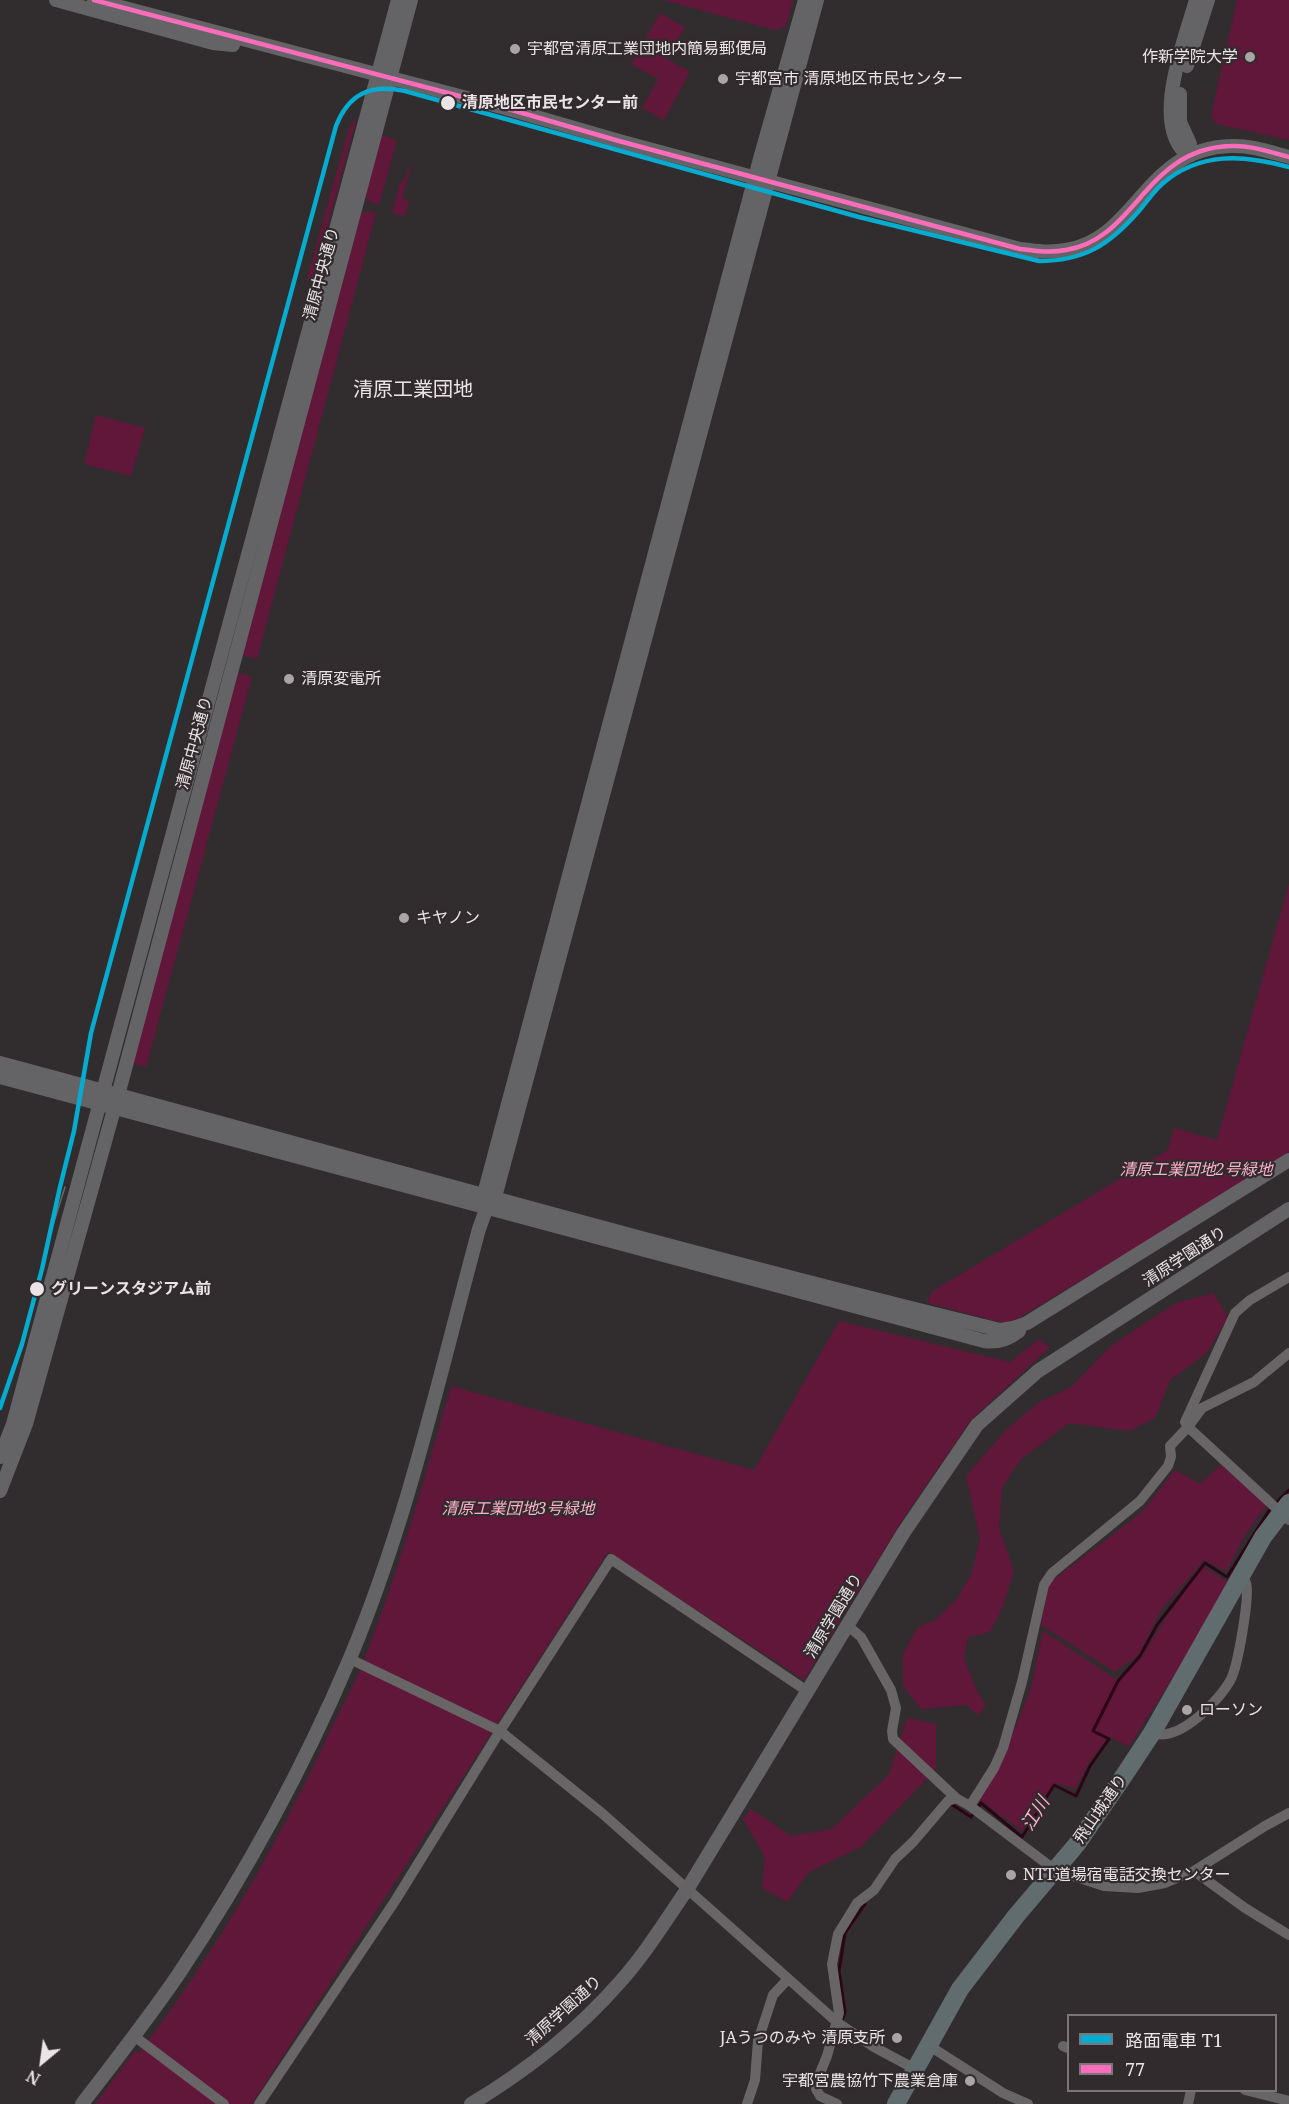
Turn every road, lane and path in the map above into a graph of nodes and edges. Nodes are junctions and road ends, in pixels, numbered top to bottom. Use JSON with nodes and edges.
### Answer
{"nodes":[{"id":1,"x":56,"y":0,"type":"edge"},
{"id":2,"x":94,"y":0,"type":"edge"},
{"id":3,"x":398,"y":0,"type":"edge"},
{"id":4,"x":411,"y":0,"type":"edge"},
{"id":5,"x":806,"y":0,"type":"edge"},
{"id":6,"x":817,"y":0,"type":"edge"},
{"id":7,"x":1196,"y":0,"type":"edge"},
{"id":8,"x":1208,"y":0,"type":"edge"},
{"id":9,"x":292,"y":53,"type":"junction"},
{"id":10,"x":384,"y":77,"type":"junction"},
{"id":11,"x":1189,"y":156,"type":"junction"},
{"id":12,"x":1289,"y":157,"type":"edge"},
{"id":13,"x":755,"y":178,"type":"junction"},
{"id":14,"x":769,"y":181,"type":"junction"},
{"id":15,"x":0,"y":1063,"type":"edge"},
{"id":16,"x":0,"y":1077,"type":"edge"},
{"id":17,"x":101,"y":1097,"type":"junction"},
{"id":18,"x":116,"y":1101,"type":"junction"},
{"id":19,"x":1289,"y":1160,"type":"edge"},
{"id":20,"x":488,"y":1200,"type":"junction"},
{"id":21,"x":1289,"y":1209,"type":"edge"},
{"id":22,"x":1289,"y":1277,"type":"edge"},
{"id":23,"x":1289,"y":1353,"type":"edge"},
{"id":24,"x":1188,"y":1428,"type":"junction"},
{"id":25,"x":0,"y":1456,"type":"edge"},
{"id":26,"x":0,"y":1491,"type":"edge"},
{"id":27,"x":1286,"y":1512,"type":"edge"},
{"id":28,"x":1241,"y":1575,"type":"junction"},
{"id":29,"x":848,"y":1626,"type":"junction"},
{"id":30,"x":350,"y":1659,"type":"junction"},
{"id":31,"x":807,"y":1691,"type":"junction"},
{"id":32,"x":500,"y":1731,"type":"junction"},
{"id":33,"x":1152,"y":1732,"type":"junction"},
{"id":34,"x":956,"y":1798,"type":"junction"},
{"id":35,"x":970,"y":1806,"type":"junction"},
{"id":36,"x":1289,"y":1813,"type":"edge"},
{"id":37,"x":1055,"y":1870,"type":"junction"},
{"id":38,"x":1194,"y":1871,"type":"junction"},
{"id":39,"x":688,"y":1888,"type":"junction"},
{"id":40,"x":1289,"y":1935,"type":"edge"},
{"id":41,"x":788,"y":1979,"type":"junction"},
{"id":42,"x":838,"y":2023,"type":"junction"},
{"id":43,"x":134,"y":2036,"type":"junction"},
{"id":44,"x":928,"y":2045,"type":"junction"},
{"id":45,"x":915,"y":2069,"type":"junction"},
{"id":46,"x":1249,"y":2092,"type":"edge"},
{"id":47,"x":1289,"y":2101,"type":"edge"},
{"id":48,"x":82,"y":2104,"type":"edge"},
{"id":49,"x":224,"y":2104,"type":"edge"},
{"id":50,"x":259,"y":2104,"type":"edge"},
{"id":51,"x":471,"y":2104,"type":"edge"},
{"id":52,"x":747,"y":2104,"type":"edge"},
{"id":53,"x":837,"y":2104,"type":"edge"},
{"id":54,"x":896,"y":2104,"type":"edge"},
{"id":55,"x":1028,"y":2104,"type":"edge"}],
"edges":[{"from":1,"to":9,"type":"street"},
{"from":2,"to":9,"type":"street"},
{"from":3,"to":10,"type":"street","name":"清原中央通り"},
{"from":4,"to":10,"type":"street","name":"清原中央通り"},
{"from":5,"to":13,"type":"street"},
{"from":6,"to":14,"type":"street"},
{"from":7,"to":11,"type":"street"},
{"from":8,"to":11,"type":"street"},
{"from":9,"to":10,"type":"street"},
{"from":10,"to":13,"type":"street"},
{"from":10,"to":17,"type":"street","name":"清原中央通り"},
{"from":10,"to":18,"type":"street","name":"清原中央通り"},
{"from":11,"to":12,"type":"street"},
{"from":11,"to":14,"type":"street"},
{"from":13,"to":14,"type":"street"},
{"from":13,"to":20,"type":"street"},
{"from":14,"to":20,"type":"street"},
{"from":15,"to":17,"type":"street"},
{"from":16,"to":17,"type":"street"},
{"from":17,"to":18,"type":"street"},
{"from":17,"to":25,"type":"street","name":"清原中央通り"},
{"from":18,"to":20,"type":"street"},
{"from":18,"to":26,"type":"street","name":"清原中央通り"},
{"from":19,"to":20,"type":"street"},
{"from":20,"to":30,"type":"street"},
{"from":21,"to":29,"type":"street","name":"清原学園通り"},
{"from":22,"to":24,"type":"street"},
{"from":23,"to":24,"type":"street"},
{"from":24,"to":27,"type":"street"},
{"from":24,"to":35,"type":"street"},
{"from":27,"to":28,"type":"highway","name":"飛山城通り"},
{"from":28,"to":33,"type":"highway","name":"飛山城通り"},
{"from":28,"to":33,"type":"street"},
{"from":29,"to":31,"type":"street","name":"清原学園通り"},
{"from":29,"to":34,"type":"street"},
{"from":30,"to":32,"type":"street"},
{"from":30,"to":43,"type":"street"},
{"from":31,"to":32,"type":"street"},
{"from":31,"to":39,"type":"street","name":"清原学園通り"},
{"from":32,"to":39,"type":"street"},
{"from":32,"to":50,"type":"street"},
{"from":33,"to":37,"type":"highway","name":"飛山城通り"},
{"from":34,"to":35,"type":"street"},
{"from":34,"to":42,"type":"street"},
{"from":35,"to":37,"type":"street"},
{"from":36,"to":38,"type":"street"},
{"from":37,"to":38,"type":"street"},
{"from":37,"to":44,"type":"highway","name":"飛山城通り"},
{"from":38,"to":40,"type":"street"},
{"from":39,"to":41,"type":"street"},
{"from":39,"to":51,"type":"street","name":"清原学園通り"},
{"from":41,"to":42,"type":"street"},
{"from":41,"to":52,"type":"street"},
{"from":42,"to":45,"type":"street"},
{"from":42,"to":53,"type":"street"},
{"from":43,"to":48,"type":"street"},
{"from":43,"to":49,"type":"street"},
{"from":44,"to":45,"type":"highway","name":"飛山城通り"},
{"from":44,"to":55,"type":"street"},
{"from":45,"to":54,"type":"highway","name":"飛山城通り"},
{"from":46,"to":47,"type":"street"}]}
